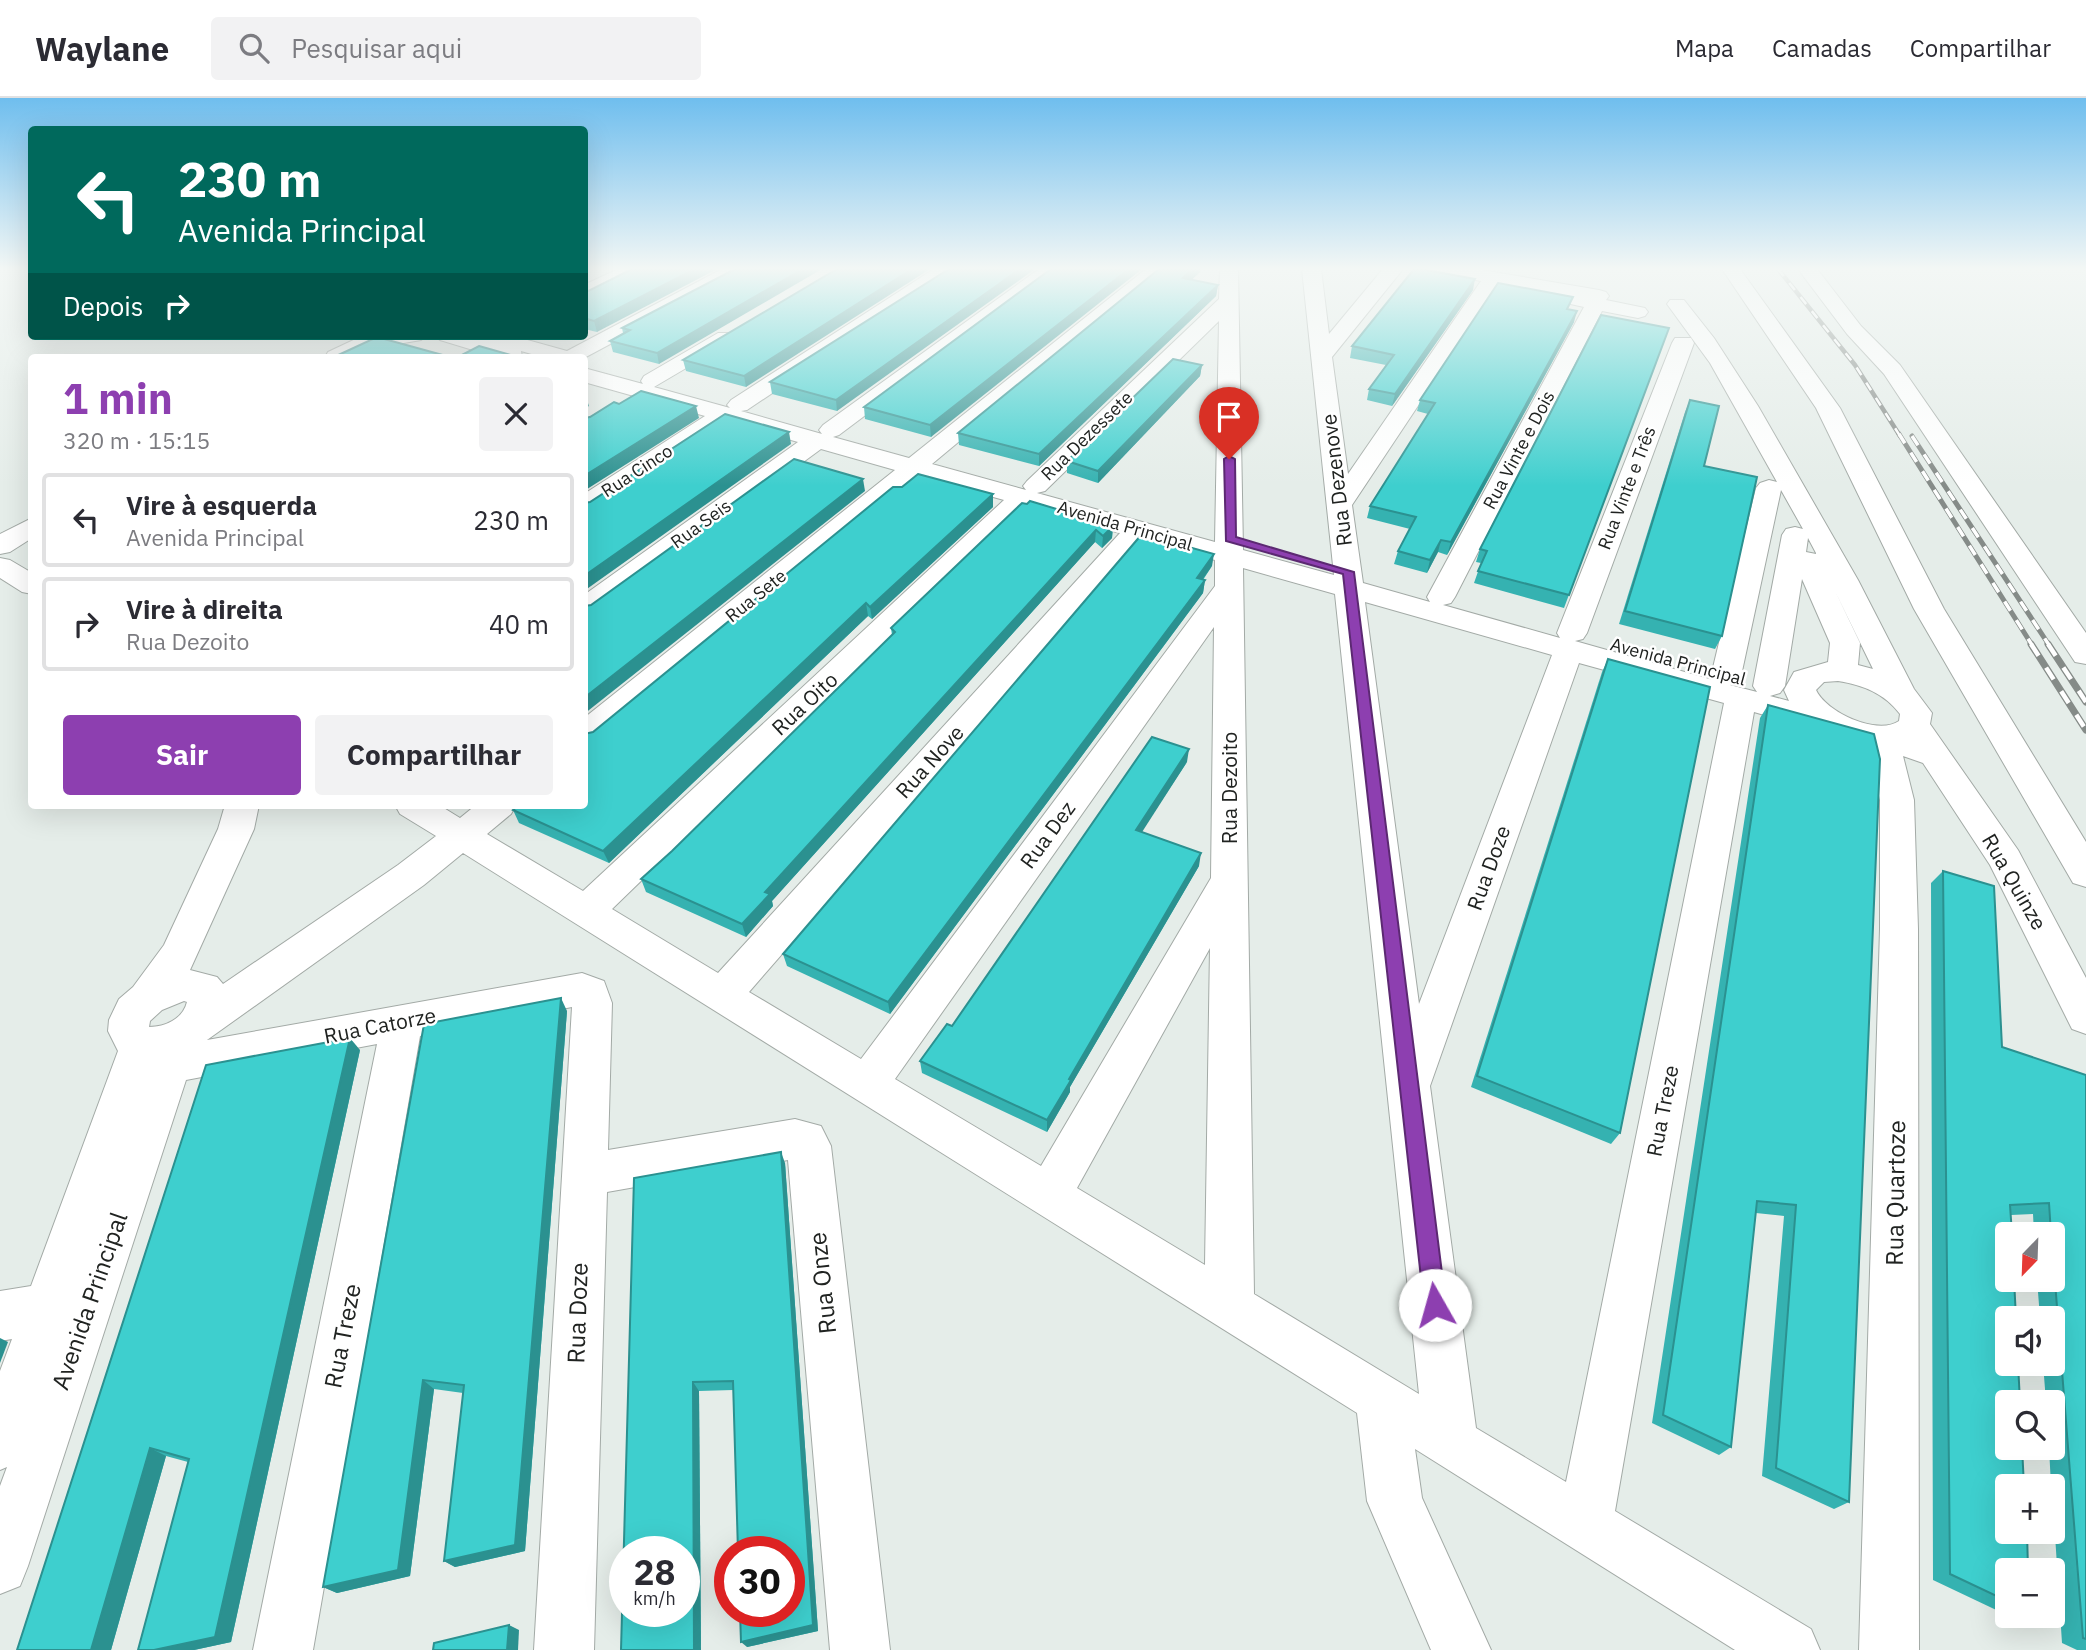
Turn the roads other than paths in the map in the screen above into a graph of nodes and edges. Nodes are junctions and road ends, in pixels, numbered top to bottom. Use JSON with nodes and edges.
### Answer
{"nodes":[{"id":1,"x":366,"y":341,"type":"edge"},
{"id":2,"x":485,"y":341,"type":"edge"},
{"id":3,"x":494,"y":341,"type":"edge"},
{"id":4,"x":500,"y":341,"type":"edge"},
{"id":5,"x":600,"y":341,"type":"edge"},
{"id":6,"x":718,"y":341,"type":"edge"},
{"id":7,"x":836,"y":341,"type":"edge"},
{"id":8,"x":952,"y":341,"type":"edge"},
{"id":9,"x":1068,"y":341,"type":"edge"},
{"id":10,"x":1174,"y":341,"type":"edge"},
{"id":11,"x":1229,"y":341,"type":"edge"},
{"id":12,"x":1320,"y":341,"type":"edge"},
{"id":13,"x":1334,"y":341,"type":"edge"},
{"id":14,"x":1450,"y":341,"type":"edge"},
{"id":15,"x":1576,"y":341,"type":"edge"},
{"id":16,"x":1701,"y":341,"type":"edge"},
{"id":17,"x":1782,"y":341,"type":"edge"},
{"id":18,"x":1865,"y":341,"type":"edge"},
{"id":19,"x":1683,"y":343,"type":"joint"},
{"id":20,"x":341,"y":354,"type":"edge"},
{"id":21,"x":462,"y":354,"type":"edge"},
{"id":22,"x":517,"y":354,"type":"edge"},
{"id":23,"x":553,"y":354,"type":"edge"},
{"id":24,"x":577,"y":354,"type":"edge"},
{"id":25,"x":1322,"y":356,"type":"junction"},
{"id":26,"x":588,"y":364,"type":"edge"},
{"id":27,"x":588,"y":376,"type":"edge"},
{"id":28,"x":645,"y":385,"type":"junction"},
{"id":29,"x":606,"y":409,"type":"edge"},
{"id":30,"x":732,"y":409,"type":"junction"},
{"id":31,"x":824,"y":435,"type":"junction"},
{"id":32,"x":921,"y":461,"type":"junction"},
{"id":33,"x":1769,"y":488,"type":"junction"},
{"id":34,"x":1029,"y":491,"type":"junction"},
{"id":35,"x":588,"y":503,"type":"edge"},
{"id":36,"x":1340,"y":504,"type":"junction"},
{"id":37,"x":28,"y":528,"type":"edge"},
{"id":38,"x":1138,"y":529,"type":"junction"},
{"id":39,"x":1795,"y":535,"type":"junction"},
{"id":40,"x":0,"y":546,"type":"edge"},
{"id":41,"x":1230,"y":560,"type":"junction"},
{"id":42,"x":0,"y":566,"type":"edge"},
{"id":43,"x":1350,"y":580,"type":"junction"},
{"id":44,"x":28,"y":584,"type":"edge"},
{"id":45,"x":1441,"y":597,"type":"junction"},
{"id":46,"x":588,"y":606,"type":"edge"},
{"id":47,"x":1571,"y":641,"type":"junction"},
{"id":48,"x":2086,"y":655,"type":"edge"},
{"id":49,"x":1836,"y":670,"type":"junction"},
{"id":50,"x":1801,"y":685,"type":"junction"},
{"id":51,"x":1745,"y":686,"type":"junction"},
{"id":52,"x":1900,"y":693,"type":"junction"},
{"id":53,"x":1828,"y":722,"type":"junction"},
{"id":54,"x":588,"y":732,"type":"edge"},
{"id":55,"x":1909,"y":739,"type":"junction"},
{"id":56,"x":241,"y":809,"type":"edge"},
{"id":57,"x":419,"y":809,"type":"edge"},
{"id":58,"x":494,"y":809,"type":"edge"},
{"id":59,"x":461,"y":835,"type":"junction"},
{"id":60,"x":2086,"y":873,"type":"edge"},
{"id":61,"x":1230,"y":876,"type":"junction"},
{"id":62,"x":586,"y":911,"type":"junction"},
{"id":63,"x":573,"y":990,"type":"joint"},
{"id":64,"x":722,"y":995,"type":"junction"},
{"id":65,"x":2082,"y":1003,"type":"edge"},
{"id":66,"x":179,"y":1011,"type":"junction"},
{"id":67,"x":402,"y":1022,"type":"junction"},
{"id":68,"x":867,"y":1084,"type":"junction"},
{"id":69,"x":1410,"y":1086,"type":"junction"},
{"id":70,"x":584,"y":1175,"type":"junction"},
{"id":71,"x":1048,"y":1195,"type":"junction"},
{"id":72,"x":69,"y":1305,"type":"junction"},
{"id":73,"x":1229,"y":1306,"type":"junction"},
{"id":74,"x":0,"y":1316,"type":"edge"},
{"id":75,"x":1381,"y":1399,"type":"junction"},
{"id":76,"x":1451,"y":1442,"type":"junction"},
{"id":77,"x":0,"y":1443,"type":"edge"},
{"id":78,"x":1585,"y":1525,"type":"junction"},
{"id":79,"x":0,"y":1566,"type":"edge"},
{"id":80,"x":283,"y":1650,"type":"edge"},
{"id":81,"x":564,"y":1650,"type":"edge"},
{"id":82,"x":860,"y":1650,"type":"edge"},
{"id":83,"x":1461,"y":1650,"type":"edge"},
{"id":84,"x":1790,"y":1650,"type":"edge"},
{"id":85,"x":1889,"y":1650,"type":"edge"}],
"edges":[{"from":1,"to":20,"type":"street"},
{"from":2,"to":21,"type":"street"},
{"from":3,"to":22,"type":"street"},
{"from":4,"to":23,"type":"street"},
{"from":5,"to":24,"type":"street"},
{"from":6,"to":28,"type":"street"},
{"from":7,"to":30,"type":"street"},
{"from":8,"to":31,"type":"street"},
{"from":9,"to":32,"type":"street","name":"Rua Sete"},
{"from":10,"to":34,"type":"street","name":"Rua Dezessete"},
{"from":11,"to":41,"type":"street","name":"Rua Dezoito"},
{"from":12,"to":25,"type":"street","name":"Rua Dezenove"},
{"from":13,"to":25,"type":"street"},
{"from":14,"to":36,"type":"street"},
{"from":15,"to":45,"type":"street","name":"Rua Vinte e Dois"},
{"from":16,"to":52,"type":"street"},
{"from":17,"to":60,"type":"street"},
{"from":18,"to":48,"type":"street"},
{"from":19,"to":33,"type":"street"},
{"from":19,"to":47,"type":"street","name":"Rua Vinte e Três"},
{"from":25,"to":36,"type":"street","name":"Rua Dezenove"},
{"from":26,"to":28,"type":"street","name":"Avenida Principal"},
{"from":27,"to":28,"type":"street","name":"Avenida Principal"},
{"from":28,"to":29,"type":"street"},
{"from":28,"to":30,"type":"street","name":"Avenida Principal"},
{"from":30,"to":31,"type":"street","name":"Avenida Principal"},
{"from":30,"to":35,"type":"street","name":"Rua Cinco"},
{"from":31,"to":32,"type":"street","name":"Avenida Principal"},
{"from":31,"to":46,"type":"street","name":"Rua Seis"},
{"from":32,"to":34,"type":"street","name":"Avenida Principal"},
{"from":32,"to":54,"type":"street","name":"Rua Sete"},
{"from":33,"to":39,"type":"street"},
{"from":33,"to":51,"type":"street"},
{"from":34,"to":38,"type":"street","name":"Avenida Principal"},
{"from":34,"to":41,"type":"street","name":"Avenida Principal"},
{"from":34,"to":62,"type":"street","name":"Rua Oito"},
{"from":36,"to":43,"type":"street","name":"Rua Dezenove"},
{"from":37,"to":40,"type":"street"},
{"from":38,"to":41,"type":"street","name":"Avenida Principal"},
{"from":38,"to":64,"type":"street","name":"Rua Nove"},
{"from":39,"to":49,"type":"street"},
{"from":39,"to":51,"type":"street"},
{"from":41,"to":43,"type":"street","name":"Avenida Principal"},
{"from":41,"to":61,"type":"street","name":"Rua Dezoito"},
{"from":41,"to":68,"type":"street","name":"Rua Dez"},
{"from":42,"to":44,"type":"street"},
{"from":43,"to":45,"type":"street","name":"Avenida Principal"},
{"from":43,"to":47,"type":"street","name":"Avenida Principal"},
{"from":43,"to":69,"type":"street","name":"Rua Dezenove"},
{"from":45,"to":47,"type":"street","name":"Avenida Principal"},
{"from":47,"to":51,"type":"street","name":"Avenida Principal"},
{"from":47,"to":69,"type":"street","name":"Rua Doze"},
{"from":49,"to":50,"type":"street","name":"Avenida Principal"},
{"from":49,"to":52,"type":"street"},
{"from":50,"to":51,"type":"street","name":"Avenida Principal"},
{"from":50,"to":53,"type":"street"},
{"from":51,"to":53,"type":"street","name":"Avenida Principal"},
{"from":51,"to":78,"type":"street","name":"Rua Treze"},
{"from":52,"to":55,"type":"street"},
{"from":53,"to":55,"type":"street","name":"Avenida Principal"},
{"from":55,"to":65,"type":"street","name":"Rua Quinze"},
{"from":55,"to":85,"type":"street","name":"Rua Quartoze"},
{"from":56,"to":66,"type":"street","name":"Avenida Principal"},
{"from":57,"to":59,"type":"street"},
{"from":58,"to":59,"type":"street"},
{"from":59,"to":62,"type":"street"},
{"from":59,"to":66,"type":"street"},
{"from":61,"to":71,"type":"street"},
{"from":61,"to":73,"type":"street","name":"Rua Dezoito"},
{"from":62,"to":64,"type":"street"},
{"from":63,"to":67,"type":"street","name":"Rua Catorze"},
{"from":63,"to":70,"type":"street","name":"Rua Doze"},
{"from":64,"to":68,"type":"street"},
{"from":66,"to":67,"type":"street","name":"Rua Catorze"},
{"from":66,"to":72,"type":"street","name":"Avenida Principal"},
{"from":67,"to":80,"type":"street","name":"Rua Treze"},
{"from":68,"to":71,"type":"street"},
{"from":69,"to":76,"type":"street","name":"Rua Dezenove"},
{"from":70,"to":81,"type":"street","name":"Rua Doze"},
{"from":70,"to":82,"type":"street","name":"Rua Onze"},
{"from":71,"to":73,"type":"street"},
{"from":72,"to":74,"type":"street"},
{"from":72,"to":77,"type":"street","name":"Avenida Principal"},
{"from":72,"to":79,"type":"street","name":"Avenida Principal"},
{"from":73,"to":75,"type":"street"},
{"from":75,"to":76,"type":"street"},
{"from":75,"to":83,"type":"street"},
{"from":76,"to":78,"type":"street"},
{"from":78,"to":84,"type":"street"}]}
